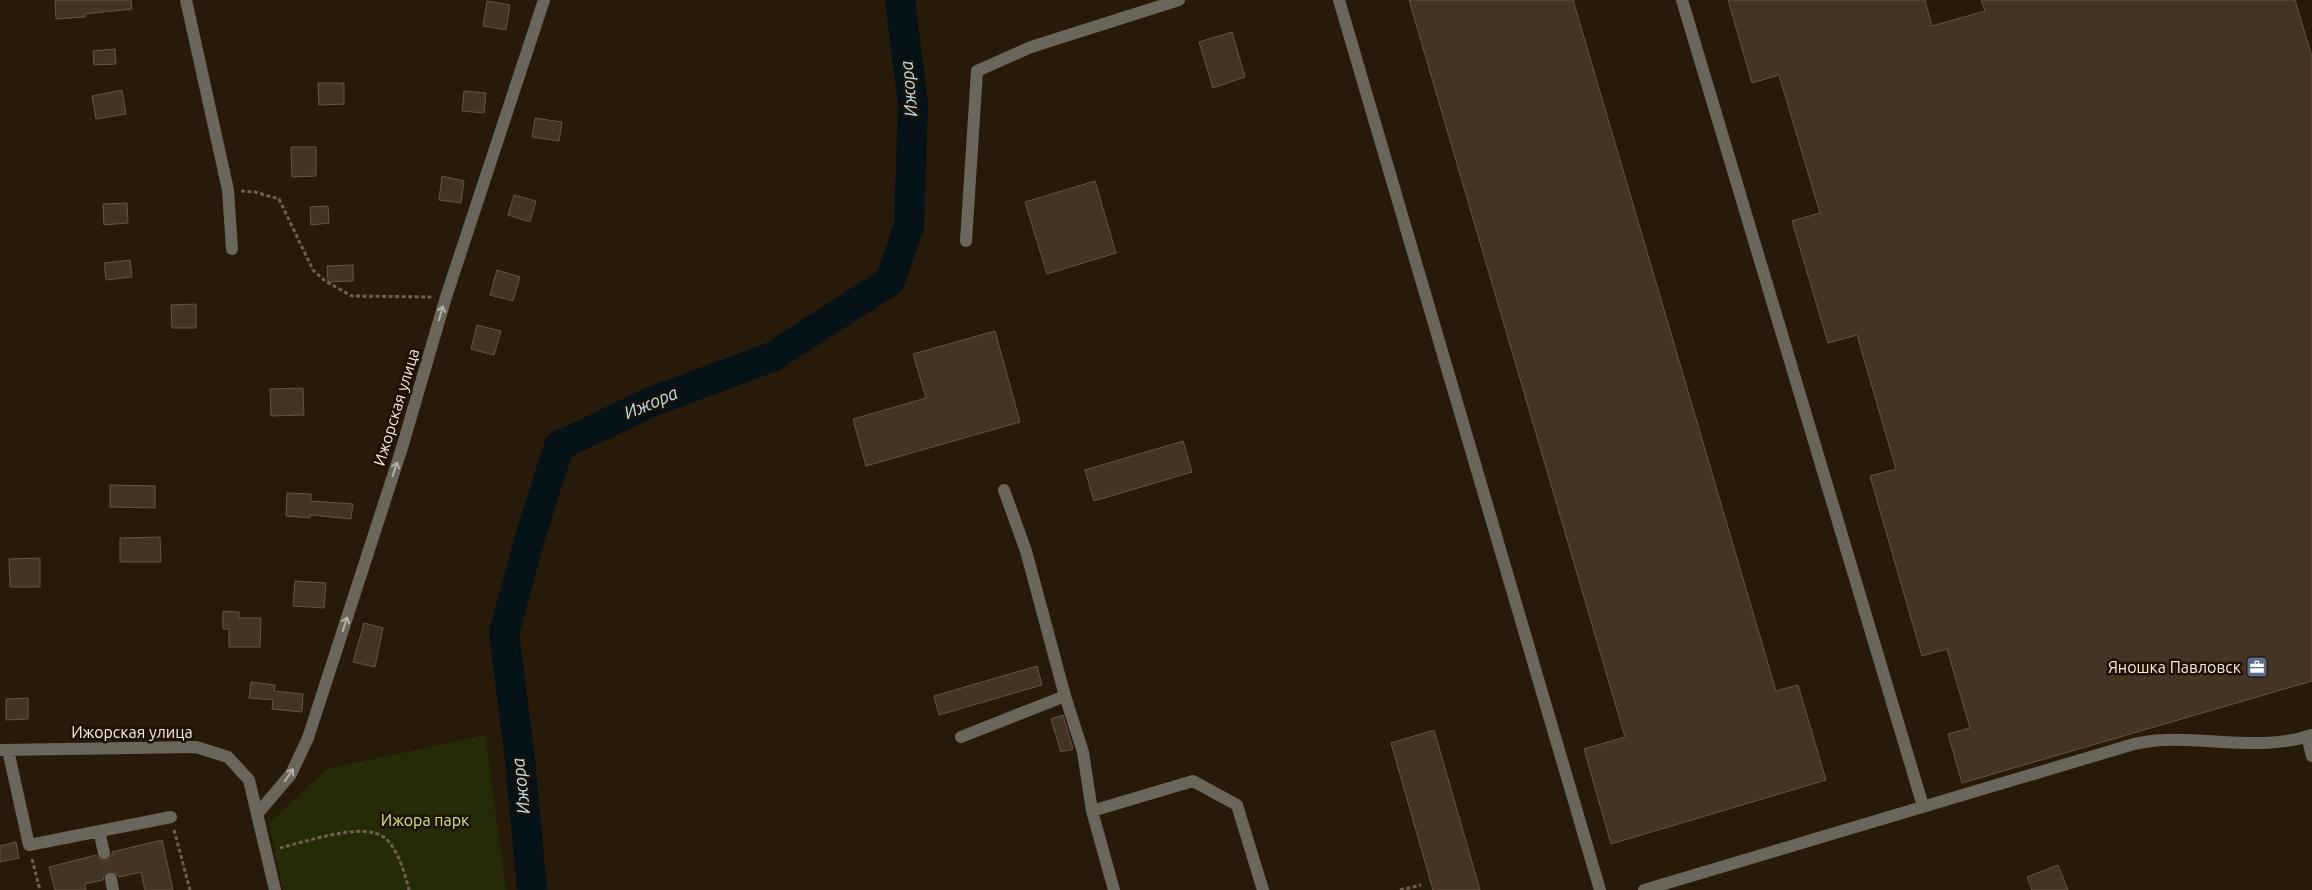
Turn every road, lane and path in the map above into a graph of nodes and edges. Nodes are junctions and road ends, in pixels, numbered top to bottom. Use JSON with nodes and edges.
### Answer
{"nodes":[{"id":1,"x":186,"y":0,"type":"edge"},
{"id":2,"x":544,"y":0,"type":"edge"},
{"id":3,"x":1179,"y":0,"type":"edge"},
{"id":4,"x":1339,"y":0,"type":"edge"},
{"id":5,"x":1682,"y":0,"type":"edge"},
{"id":6,"x":228,"y":190,"type":"junction"},
{"id":7,"x":966,"y":241,"type":"dead end"},
{"id":8,"x":232,"y":249,"type":"dead end"},
{"id":9,"x":446,"y":297,"type":"junction"},
{"id":10,"x":1004,"y":490,"type":"dead end"},
{"id":11,"x":1065,"y":696,"type":"junction"},
{"id":12,"x":2310,"y":736,"type":"edge"},
{"id":13,"x":961,"y":737,"type":"dead end"},
{"id":14,"x":4,"y":750,"type":"edge"},
{"id":15,"x":2312,"y":756,"type":"edge"},
{"id":16,"x":1924,"y":806,"type":"junction"},
{"id":17,"x":1092,"y":811,"type":"junction"},
{"id":18,"x":258,"y":813,"type":"junction"},
{"id":19,"x":171,"y":817,"type":"joint"},
{"id":20,"x":99,"y":831,"type":"junction"},
{"id":21,"x":29,"y":845,"type":"junction"},
{"id":22,"x":267,"y":851,"type":"junction"},
{"id":23,"x":104,"y":854,"type":"tunnel mouth"},
{"id":24,"x":1421,"y":885,"type":"dead end"},
{"id":25,"x":40,"y":890,"type":"edge"},
{"id":26,"x":190,"y":890,"type":"edge"},
{"id":27,"x":275,"y":890,"type":"edge"},
{"id":28,"x":409,"y":890,"type":"edge"},
{"id":29,"x":1114,"y":890,"type":"edge"},
{"id":30,"x":1263,"y":890,"type":"edge"},
{"id":31,"x":1400,"y":890,"type":"edge"},
{"id":32,"x":1600,"y":890,"type":"edge"},
{"id":33,"x":1644,"y":890,"type":"edge"}],
"edges":[{"from":1,"to":6,"type":"street"},
{"from":2,"to":9,"type":"street","name":"Ижорская улица"},
{"from":3,"to":7,"type":"street"},
{"from":4,"to":32,"type":"street"},
{"from":5,"to":16,"type":"street"},
{"from":6,"to":8,"type":"street"},
{"from":6,"to":9,"type":"path"},
{"from":18,"to":9,"type":"street","name":"Ижорская улица","one_way":true},
{"from":10,"to":11,"type":"street"},
{"from":11,"to":13,"type":"street"},
{"from":11,"to":17,"type":"street"},
{"from":12,"to":15,"type":"street"},
{"from":12,"to":16,"type":"street"},
{"from":14,"to":18,"type":"street","name":"Ижорская улица"},
{"from":14,"to":21,"type":"street"},
{"from":16,"to":33,"type":"street"},
{"from":17,"to":29,"type":"street"},
{"from":17,"to":30,"type":"street"},
{"from":18,"to":22,"type":"street","name":"Ижорская улица"},
{"from":19,"to":20,"type":"street"},
{"from":19,"to":26,"type":"path"},
{"from":20,"to":21,"type":"street"},
{"from":20,"to":23,"type":"street"},
{"from":21,"to":25,"type":"path"},
{"from":22,"to":27,"type":"street","name":"Ижорская улица"},
{"from":22,"to":28,"type":"path"},
{"from":24,"to":31,"type":"path"}]}
